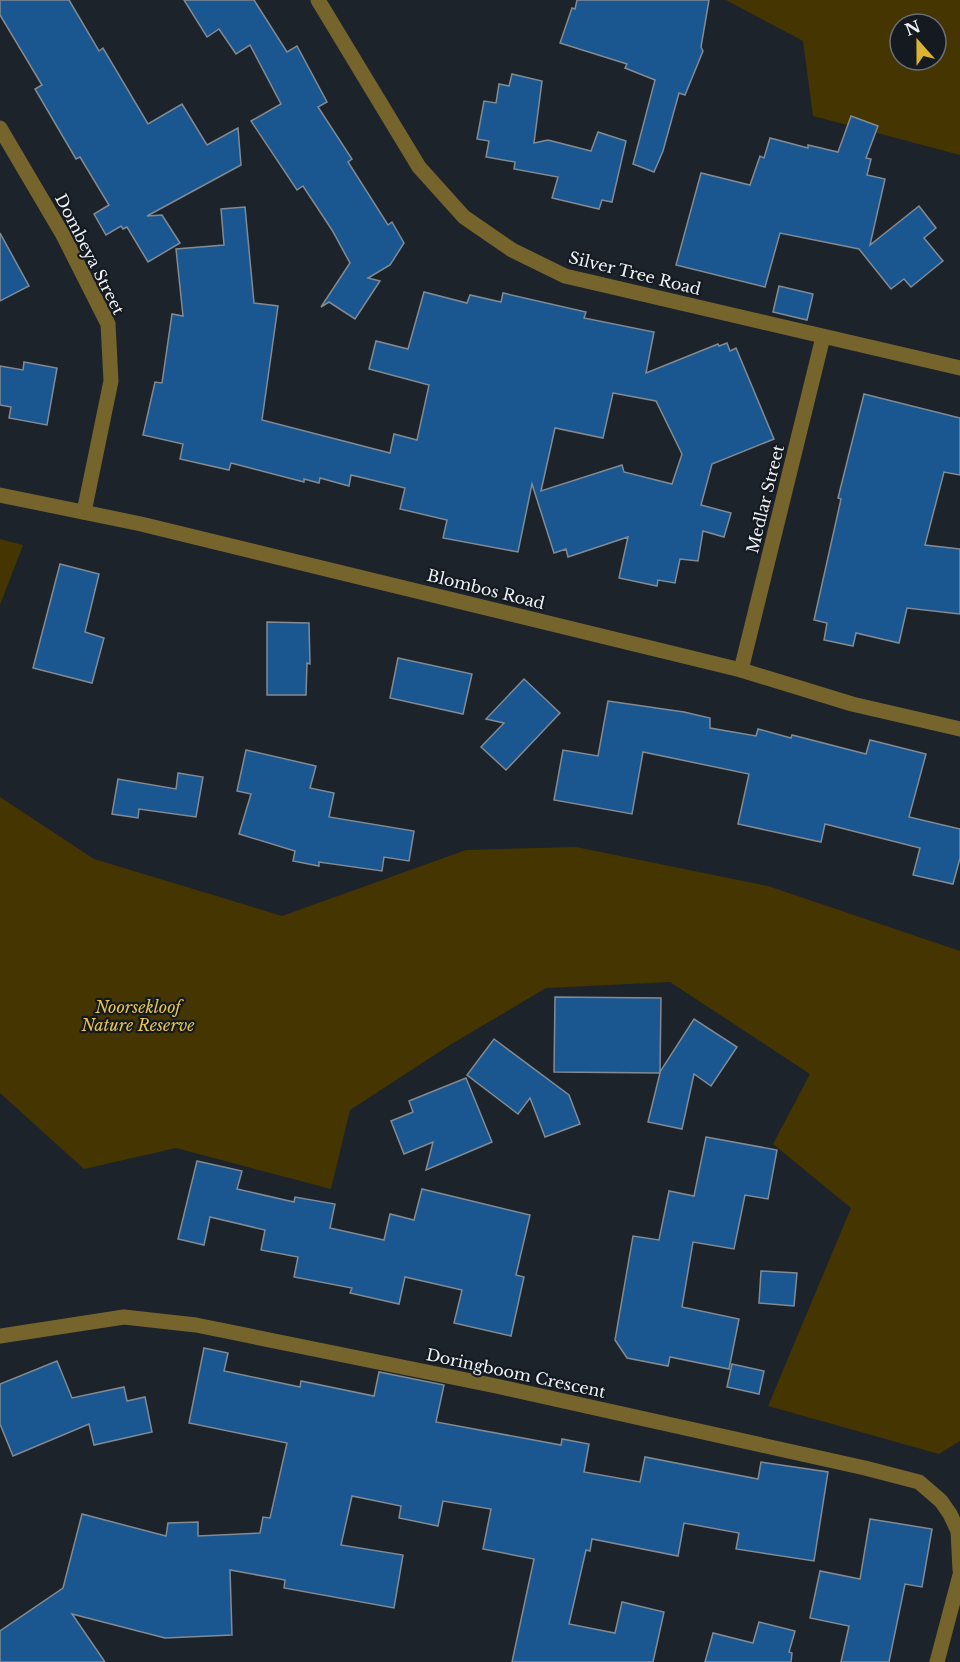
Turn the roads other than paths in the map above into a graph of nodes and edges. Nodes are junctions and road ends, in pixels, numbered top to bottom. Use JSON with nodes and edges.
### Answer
{"nodes":[{"id":1,"x":318,"y":0,"type":"edge"},
{"id":2,"x":0,"y":128,"type":"edge"},
{"id":3,"x":823,"y":337,"type":"junction"},
{"id":4,"x":960,"y":368,"type":"edge"},
{"id":5,"x":0,"y":495,"type":"edge"},
{"id":6,"x":84,"y":512,"type":"junction"},
{"id":7,"x":741,"y":670,"type":"junction"},
{"id":8,"x":960,"y":729,"type":"edge"},
{"id":9,"x":0,"y":1336,"type":"edge"},
{"id":10,"x":960,"y":1573,"type":"edge"},
{"id":11,"x":937,"y":1662,"type":"edge"}],
"edges":[{"from":1,"to":3,"type":"street","name":"Silver Tree Road"},
{"from":2,"to":6,"type":"street","name":"Dombeya Street"},
{"from":3,"to":4,"type":"street","name":"Silver Tree Road"},
{"from":3,"to":7,"type":"street","name":"Medlar Street"},
{"from":5,"to":6,"type":"street","name":"Blombos Road"},
{"from":6,"to":7,"type":"street","name":"Blombos Road"},
{"from":7,"to":8,"type":"street","name":"Blombos Road"},
{"from":9,"to":10,"type":"street","name":"Doringboom Crescent"},
{"from":10,"to":11,"type":"street","name":"Doringboom Crescent"}]}
